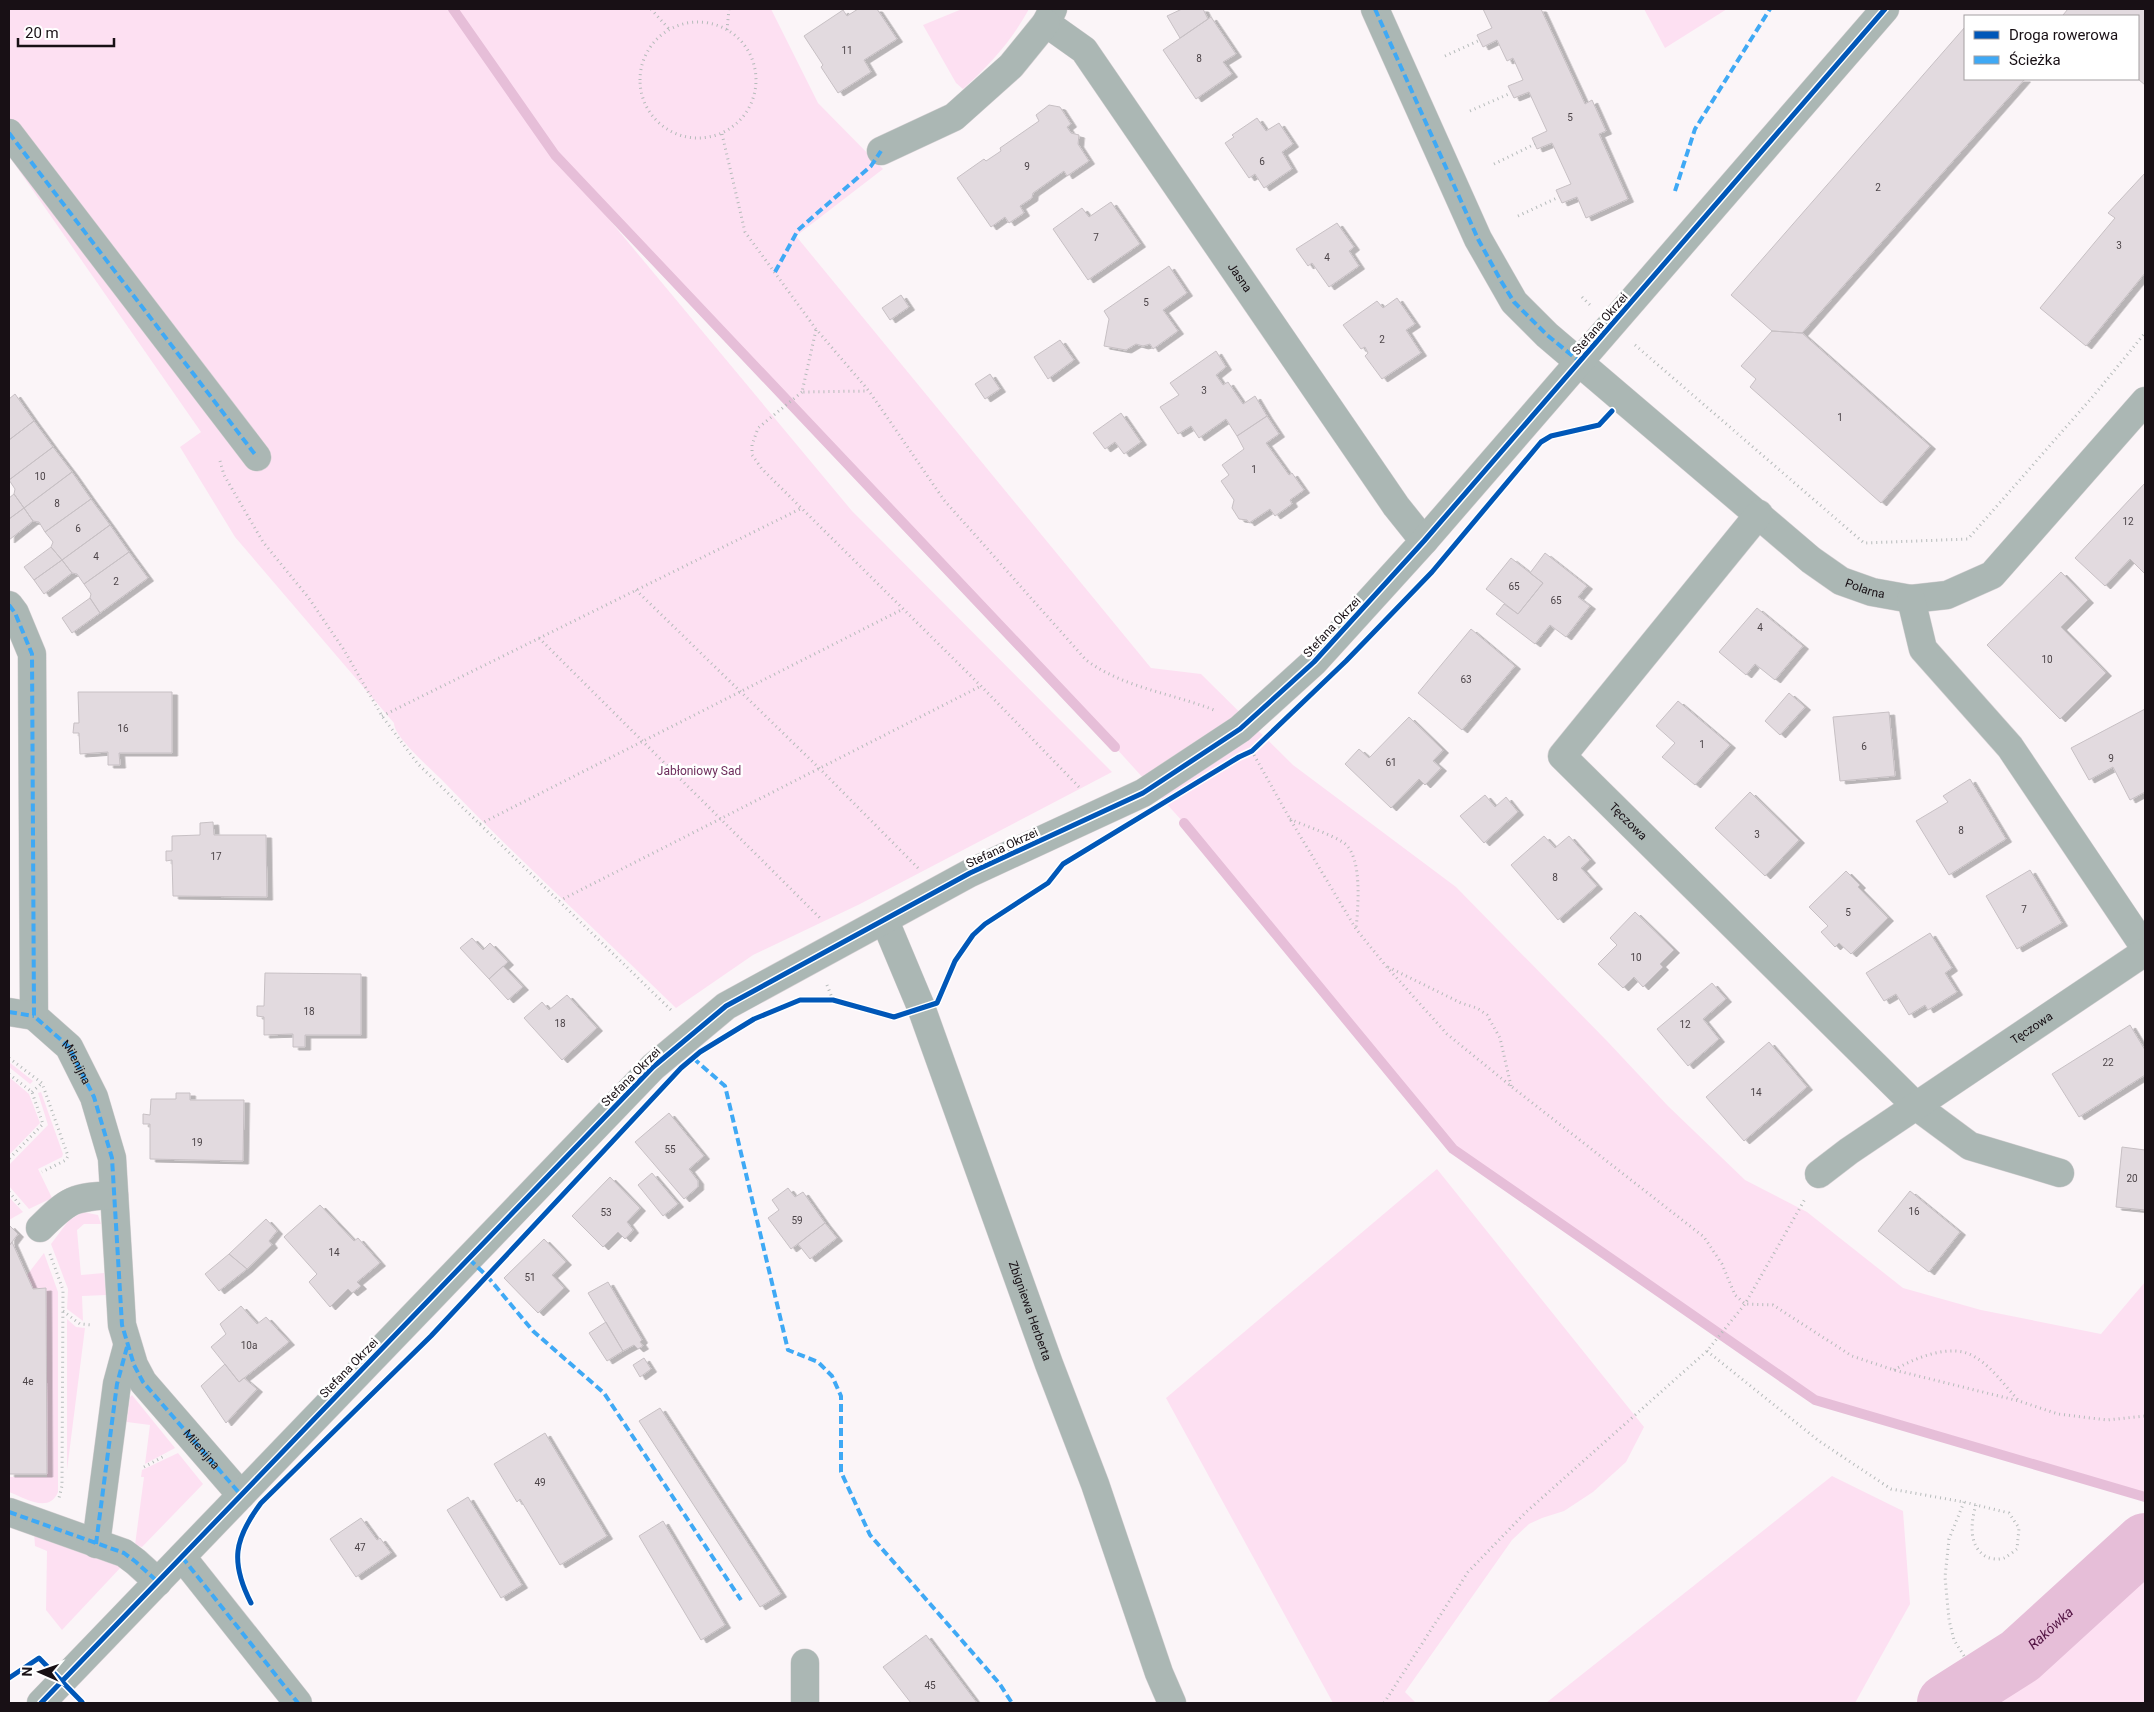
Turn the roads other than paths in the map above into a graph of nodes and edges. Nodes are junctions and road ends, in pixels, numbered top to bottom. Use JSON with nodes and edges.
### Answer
{"nodes":[{"id":1,"x":1375,"y":9,"type":"edge"},
{"id":2,"x":1885,"y":9,"type":"edge"},
{"id":3,"x":1050,"y":16,"type":"edge"},
{"id":4,"x":9,"y":133,"type":"edge"},
{"id":5,"x":881,"y":151,"type":"dead end"},
{"id":6,"x":1580,"y":362,"type":"junction"},
{"id":7,"x":2145,"y":401,"type":"edge"},
{"id":8,"x":257,"y":457,"type":"dead end"},
{"id":9,"x":1759,"y":514,"type":"junction"},
{"id":10,"x":1424,"y":541,"type":"junction"},
{"id":11,"x":1910,"y":599,"type":"junction"},
{"id":12,"x":9,"y":605,"type":"edge"},
{"id":13,"x":885,"y":921,"type":"junction"},
{"id":14,"x":2145,"y":950,"type":"edge"},
{"id":15,"x":21,"y":1014,"type":"edge"},
{"id":16,"x":1916,"y":1106,"type":"junction"},
{"id":17,"x":2060,"y":1173,"type":"dead end"},
{"id":18,"x":1819,"y":1174,"type":"road end"},
{"id":19,"x":114,"y":1196,"type":"junction"},
{"id":20,"x":40,"y":1228,"type":"road end"},
{"id":21,"x":127,"y":1347,"type":"junction"},
{"id":22,"x":241,"y":1495,"type":"junction"},
{"id":23,"x":9,"y":1512,"type":"edge"},
{"id":24,"x":96,"y":1544,"type":"junction"},
{"id":25,"x":182,"y":1557,"type":"junction"},
{"id":26,"x":158,"y":1582,"type":"junction"},
{"id":27,"x":805,"y":1664,"type":"dead end"},
{"id":28,"x":41,"y":1703,"type":"edge"},
{"id":29,"x":298,"y":1703,"type":"edge"},
{"id":30,"x":805,"y":1703,"type":"edge"},
{"id":31,"x":1172,"y":1703,"type":"edge"}],
"edges":[{"from":1,"to":6,"type":"street","name":"Polarna"},
{"from":2,"to":6,"type":"street","name":"Stefana Okrzei"},
{"from":3,"to":5,"type":"street","name":"Jasna"},
{"from":3,"to":10,"type":"street","name":"Jasna"},
{"from":4,"to":8,"type":"street"},
{"from":6,"to":9,"type":"street","name":"Polarna"},
{"from":6,"to":10,"type":"street","name":"Stefana Okrzei"},
{"from":7,"to":11,"type":"street","name":"Polarna"},
{"from":9,"to":11,"type":"street","name":"Polarna"},
{"from":9,"to":16,"type":"street","name":"Tęczowa"},
{"from":10,"to":13,"type":"street","name":"Stefana Okrzei"},
{"from":11,"to":14,"type":"street"},
{"from":12,"to":15,"type":"street","name":"Milenijna"},
{"from":13,"to":22,"type":"street","name":"Stefana Okrzei"},
{"from":13,"to":31,"type":"street","name":"Zbigniewa Herberta"},
{"from":14,"to":16,"type":"street","name":"Tęczowa"},
{"from":15,"to":19,"type":"street","name":"Milenijna"},
{"from":16,"to":17,"type":"street","name":"Tęczowa"},
{"from":16,"to":18,"type":"street","name":"Tęczowa"},
{"from":19,"to":20,"type":"street"},
{"from":19,"to":21,"type":"street","name":"Milenijna"},
{"from":21,"to":22,"type":"street","name":"Milenijna"},
{"from":21,"to":24,"type":"street"},
{"from":22,"to":25,"type":"street","name":"Stefana Okrzei"},
{"from":23,"to":24,"type":"street"},
{"from":24,"to":26,"type":"street"},
{"from":25,"to":26,"type":"street","name":"Stefana Okrzei"},
{"from":25,"to":29,"type":"street"},
{"from":26,"to":28,"type":"street","name":"Stefana Okrzei"},
{"from":27,"to":30,"type":"street"}]}
